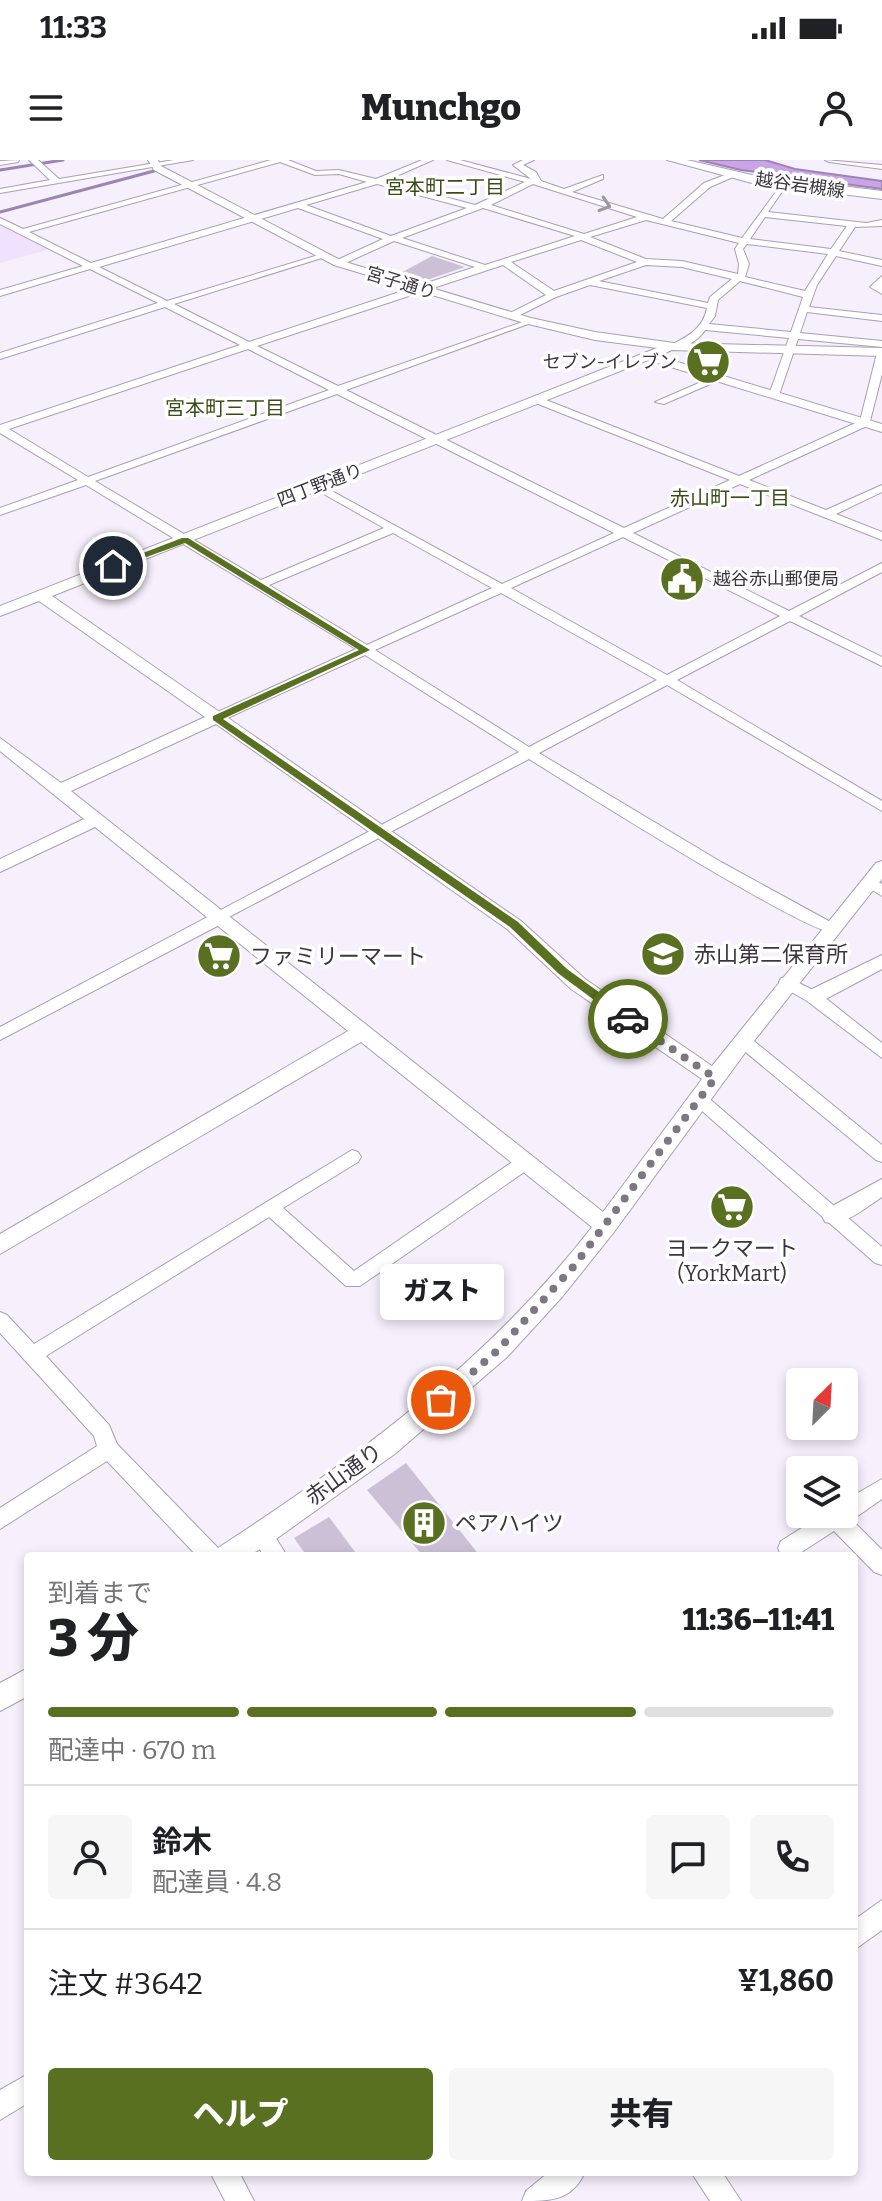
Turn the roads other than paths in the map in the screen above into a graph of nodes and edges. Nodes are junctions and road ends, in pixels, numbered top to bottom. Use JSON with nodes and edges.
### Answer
{"nodes":[{"id":1,"x":15,"y":160,"type":"edge"},
{"id":2,"x":33,"y":160,"type":"edge"},
{"id":3,"x":189,"y":160,"type":"edge"},
{"id":4,"x":243,"y":160,"type":"edge"},
{"id":5,"x":281,"y":160,"type":"edge"},
{"id":6,"x":429,"y":160,"type":"edge"},
{"id":7,"x":530,"y":160,"type":"edge"},
{"id":8,"x":673,"y":160,"type":"edge"},
{"id":9,"x":829,"y":160,"type":"edge"},
{"id":10,"x":458,"y":161,"type":"edge"},
{"id":11,"x":0,"y":163,"type":"edge"},
{"id":12,"x":153,"y":163,"type":"edge"},
{"id":13,"x":344,"y":163,"type":"dead end"},
{"id":14,"x":505,"y":163,"type":"dead end"},
{"id":15,"x":868,"y":163,"type":"edge"},
{"id":16,"x":517,"y":165,"type":"junction"},
{"id":17,"x":258,"y":166,"type":"junction"},
{"id":18,"x":882,"y":167,"type":"edge"},
{"id":19,"x":339,"y":172,"type":"junction"},
{"id":20,"x":730,"y":175,"type":"junction"},
{"id":21,"x":600,"y":177,"type":"dead end"},
{"id":22,"x":56,"y":181,"type":"junction"},
{"id":23,"x":376,"y":182,"type":"junction"},
{"id":24,"x":534,"y":182,"type":"junction"},
{"id":25,"x":784,"y":183,"type":"junction"},
{"id":26,"x":189,"y":185,"type":"junction"},
{"id":27,"x":0,"y":191,"type":"edge"},
{"id":28,"x":564,"y":192,"type":"junction"},
{"id":29,"x":882,"y":195,"type":"edge"},
{"id":30,"x":298,"y":205,"type":"junction"},
{"id":31,"x":480,"y":206,"type":"junction"},
{"id":32,"x":763,"y":214,"type":"junction"},
{"id":33,"x":646,"y":217,"type":"junction"},
{"id":34,"x":253,"y":218,"type":"junction"},
{"id":35,"x":0,"y":221,"type":"edge"},
{"id":36,"x":665,"y":221,"type":"junction"},
{"id":37,"x":882,"y":223,"type":"edge"},
{"id":38,"x":852,"y":225,"type":"junction"},
{"id":39,"x":21,"y":232,"type":"junction"},
{"id":40,"x":582,"y":236,"type":"junction"},
{"id":41,"x":392,"y":239,"type":"junction"},
{"id":42,"x":745,"y":241,"type":"junction"},
{"id":43,"x":832,"y":252,"type":"junction"},
{"id":44,"x":322,"y":255,"type":"junction"},
{"id":45,"x":504,"y":261,"type":"junction"},
{"id":46,"x":645,"y":262,"type":"junction"},
{"id":47,"x":338,"y":263,"type":"junction"},
{"id":48,"x":882,"y":263,"type":"edge"},
{"id":49,"x":91,"y":266,"type":"junction"},
{"id":50,"x":483,"y":267,"type":"junction"},
{"id":51,"x":882,"y":279,"type":"edge"},
{"id":52,"x":739,"y":280,"type":"junction"},
{"id":53,"x":591,"y":282,"type":"junction"},
{"id":54,"x":419,"y":288,"type":"junction"},
{"id":55,"x":882,"y":291,"type":"edge"},
{"id":56,"x":0,"y":293,"type":"edge"},
{"id":57,"x":553,"y":295,"type":"junction"},
{"id":58,"x":808,"y":295,"type":"junction"},
{"id":59,"x":166,"y":304,"type":"junction"},
{"id":60,"x":711,"y":306,"type":"junction"},
{"id":61,"x":802,"y":309,"type":"junction"},
{"id":62,"x":511,"y":316,"type":"junction"},
{"id":63,"x":882,"y":318,"type":"edge"},
{"id":64,"x":528,"y":321,"type":"junction"},
{"id":65,"x":705,"y":327,"type":"junction"},
{"id":66,"x":794,"y":336,"type":"junction"},
{"id":67,"x":882,"y":344,"type":"edge"},
{"id":68,"x":249,"y":345,"type":"junction"},
{"id":69,"x":674,"y":347,"type":"junction"},
{"id":70,"x":788,"y":351,"type":"junction"},
{"id":71,"x":882,"y":352,"type":"edge"},
{"id":72,"x":0,"y":356,"type":"edge"},
{"id":73,"x":646,"y":359,"type":"junction"},
{"id":74,"x":719,"y":378,"type":"junction"},
{"id":75,"x":338,"y":390,"type":"junction"},
{"id":76,"x":774,"y":395,"type":"junction"},
{"id":77,"x":537,"y":400,"type":"junction"},
{"id":78,"x":660,"y":402,"type":"dead end"},
{"id":79,"x":865,"y":423,"type":"junction"},
{"id":80,"x":1,"y":428,"type":"edge"},
{"id":81,"x":882,"y":428,"type":"edge"},
{"id":82,"x":438,"y":439,"type":"junction"},
{"id":83,"x":741,"y":480,"type":"junction"},
{"id":84,"x":86,"y":481,"type":"junction"},
{"id":85,"x":317,"y":486,"type":"junction"},
{"id":86,"x":882,"y":488,"type":"edge"},
{"id":87,"x":0,"y":512,"type":"edge"},
{"id":88,"x":826,"y":514,"type":"junction"},
{"id":89,"x":392,"y":529,"type":"junction"},
{"id":90,"x":624,"y":533,"type":"junction"},
{"id":91,"x":882,"y":536,"type":"edge"},
{"id":92,"x":181,"y":539,"type":"junction"},
{"id":93,"x":882,"y":567,"type":"edge"},
{"id":94,"x":260,"y":585,"type":"junction"},
{"id":95,"x":501,"y":589,"type":"junction"},
{"id":96,"x":41,"y":595,"type":"junction"},
{"id":97,"x":0,"y":611,"type":"edge"},
{"id":98,"x":789,"y":615,"type":"junction"},
{"id":99,"x":366,"y":650,"type":"junction"},
{"id":100,"x":882,"y":662,"type":"edge"},
{"id":101,"x":667,"y":681,"type":"junction"},
{"id":102,"x":216,"y":718,"type":"junction"},
{"id":103,"x":0,"y":743,"type":"edge"},
{"id":104,"x":529,"y":752,"type":"junction"},
{"id":105,"x":60,"y":790,"type":"junction"},
{"id":106,"x":882,"y":807,"type":"edge"},
{"id":107,"x":96,"y":820,"type":"junction"},
{"id":108,"x":378,"y":831,"type":"junction"},
{"id":109,"x":0,"y":866,"type":"edge"},
{"id":110,"x":878,"y":880,"type":"edge"},
{"id":111,"x":219,"y":918,"type":"junction"},
{"id":112,"x":831,"y":929,"type":"junction"},
{"id":113,"x":882,"y":962,"type":"edge"},
{"id":114,"x":787,"y":982,"type":"junction"},
{"id":115,"x":813,"y":997,"type":"junction"},
{"id":116,"x":362,"y":1032,"type":"junction"},
{"id":117,"x":0,"y":1034,"type":"edge"},
{"id":118,"x":743,"y":1041,"type":"junction"},
{"id":119,"x":882,"y":1052,"type":"edge"},
{"id":120,"x":715,"y":1078,"type":"junction"},
{"id":121,"x":699,"y":1099,"type":"junction"},
{"id":122,"x":882,"y":1155,"type":"edge"},
{"id":123,"x":352,"y":1157,"type":"dead end"},
{"id":124,"x":524,"y":1163,"type":"junction"},
{"id":125,"x":882,"y":1187,"type":"edge"},
{"id":126,"x":271,"y":1208,"type":"junction"},
{"id":127,"x":833,"y":1216,"type":"junction"},
{"id":128,"x":606,"y":1226,"type":"junction"},
{"id":129,"x":0,"y":1245,"type":"edge"},
{"id":130,"x":882,"y":1258,"type":"edge"},
{"id":131,"x":0,"y":1320,"type":"edge"},
{"id":132,"x":32,"y":1355,"type":"junction"},
{"id":133,"x":109,"y":1449,"type":"junction"},
{"id":134,"x":882,"y":1488,"type":"edge"},
{"id":135,"x":858,"y":1504,"type":"edge"},
{"id":136,"x":0,"y":1520,"type":"edge"},
{"id":137,"x":821,"y":1528,"type":"edge"},
{"id":138,"x":852,"y":1528,"type":"edge"},
{"id":139,"x":261,"y":1534,"type":"junction"},
{"id":140,"x":789,"y":1548,"type":"dead end"},
{"id":141,"x":207,"y":1552,"type":"edge"},
{"id":142,"x":233,"y":1552,"type":"edge"},
{"id":143,"x":273,"y":1552,"type":"edge"},
{"id":144,"x":882,"y":1565,"type":"edge"},
{"id":145,"x":24,"y":1683,"type":"edge"},
{"id":146,"x":0,"y":1698,"type":"edge"},
{"id":147,"x":882,"y":1913,"type":"edge"},
{"id":148,"x":858,"y":1934,"type":"edge"},
{"id":149,"x":24,"y":2090,"type":"edge"},
{"id":150,"x":0,"y":2106,"type":"edge"},
{"id":151,"x":226,"y":2176,"type":"edge"},
{"id":152,"x":566,"y":2176,"type":"edge"},
{"id":153,"x":708,"y":2176,"type":"edge"},
{"id":154,"x":240,"y":2201,"type":"edge"},
{"id":155,"x":536,"y":2201,"type":"edge"},
{"id":156,"x":727,"y":2201,"type":"edge"}],
"edges":[{"from":1,"to":11,"type":"street"},
{"from":2,"to":22,"type":"street"},
{"from":3,"to":12,"type":"street"},
{"from":4,"to":17,"type":"street"},
{"from":5,"to":17,"type":"street"},
{"from":5,"to":19,"type":"street"},
{"from":6,"to":23,"type":"street"},
{"from":7,"to":16,"type":"street"},
{"from":8,"to":20,"type":"main road","name":"越谷岩槻線"},
{"from":9,"to":15,"type":"street"},
{"from":10,"to":24,"type":"street"},
{"from":12,"to":22,"type":"street"},
{"from":12,"to":26,"type":"street","name":"宮子通り"},
{"from":13,"to":19,"type":"street"},
{"from":14,"to":16,"type":"street"},
{"from":15,"to":18,"type":"street"},
{"from":16,"to":24,"type":"street"},
{"from":17,"to":26,"type":"street"},
{"from":19,"to":23,"type":"street"},
{"from":20,"to":25,"type":"main road","name":"越谷岩槻線"},
{"from":20,"to":36,"type":"street"},
{"from":21,"to":28,"type":"street"},
{"from":22,"to":27,"type":"street"},
{"from":23,"to":30,"type":"street"},
{"from":23,"to":31,"type":"street"},
{"from":24,"to":28,"type":"street"},
{"from":24,"to":31,"type":"street"},
{"from":25,"to":29,"type":"main road","name":"越谷岩槻線"},
{"from":25,"to":32,"type":"street"},
{"from":26,"to":34,"type":"street","name":"宮子通り"},
{"from":26,"to":39,"type":"street"},
{"from":28,"to":33,"type":"street","one_way":true},
{"from":30,"to":34,"type":"street"},
{"from":30,"to":41,"type":"street"},
{"from":31,"to":40,"type":"street"},
{"from":31,"to":41,"type":"street"},
{"from":32,"to":38,"type":"street"},
{"from":32,"to":42,"type":"street"},
{"from":33,"to":36,"type":"street"},
{"from":33,"to":40,"type":"street"},
{"from":34,"to":44,"type":"street","name":"宮子通り"},
{"from":34,"to":49,"type":"street"},
{"from":35,"to":39,"type":"street"},
{"from":36,"to":42,"type":"street"},
{"from":37,"to":38,"type":"street"},
{"from":38,"to":43,"type":"street"},
{"from":39,"to":49,"type":"street"},
{"from":40,"to":45,"type":"street"},
{"from":40,"to":46,"type":"street"},
{"from":41,"to":47,"type":"street"},
{"from":41,"to":50,"type":"street"},
{"from":42,"to":43,"type":"street"},
{"from":42,"to":52,"type":"street"},
{"from":43,"to":48,"type":"street"},
{"from":43,"to":58,"type":"street"},
{"from":44,"to":47,"type":"street","name":"宮子通り"},
{"from":44,"to":59,"type":"street"},
{"from":45,"to":50,"type":"street"},
{"from":45,"to":57,"type":"street"},
{"from":46,"to":52,"type":"street"},
{"from":46,"to":53,"type":"street"},
{"from":47,"to":54,"type":"street","name":"宮子通り"},
{"from":49,"to":56,"type":"street"},
{"from":49,"to":59,"type":"street"},
{"from":50,"to":54,"type":"street"},
{"from":51,"to":55,"type":"street"},
{"from":52,"to":58,"type":"street"},
{"from":52,"to":60,"type":"street"},
{"from":53,"to":57,"type":"street"},
{"from":53,"to":60,"type":"street"},
{"from":54,"to":62,"type":"street","name":"宮子通り"},
{"from":54,"to":68,"type":"street"},
{"from":57,"to":62,"type":"street"},
{"from":58,"to":61,"type":"street"},
{"from":59,"to":68,"type":"street"},
{"from":59,"to":72,"type":"street"},
{"from":60,"to":65,"type":"street"},
{"from":61,"to":63,"type":"street"},
{"from":61,"to":66,"type":"street"},
{"from":62,"to":64,"type":"street","name":"宮子通り"},
{"from":64,"to":69,"type":"street","name":"宮子通り"},
{"from":64,"to":75,"type":"street"},
{"from":65,"to":66,"type":"street"},
{"from":65,"to":69,"type":"street","name":"四丁野通り"},
{"from":66,"to":67,"type":"street"},
{"from":66,"to":70,"type":"street"},
{"from":68,"to":75,"type":"street"},
{"from":68,"to":80,"type":"street"},
{"from":69,"to":70,"type":"street","name":"宮子通り"},
{"from":69,"to":73,"type":"street","name":"四丁野通り"},
{"from":70,"to":71,"type":"street","name":"宮子通り"},
{"from":70,"to":76,"type":"street"},
{"from":71,"to":79,"type":"street"},
{"from":73,"to":74,"type":"street"},
{"from":73,"to":77,"type":"street","name":"四丁野通り"},
{"from":74,"to":76,"type":"street"},
{"from":74,"to":78,"type":"street"},
{"from":75,"to":82,"type":"street"},
{"from":75,"to":84,"type":"street"},
{"from":76,"to":79,"type":"street"},
{"from":77,"to":82,"type":"street","name":"四丁野通り"},
{"from":77,"to":83,"type":"street"},
{"from":79,"to":81,"type":"street"},
{"from":79,"to":83,"type":"street"},
{"from":80,"to":84,"type":"street"},
{"from":82,"to":85,"type":"street","name":"四丁野通り"},
{"from":82,"to":90,"type":"street"},
{"from":83,"to":88,"type":"street"},
{"from":83,"to":90,"type":"street"},
{"from":84,"to":87,"type":"street"},
{"from":84,"to":92,"type":"street"},
{"from":85,"to":89,"type":"street"},
{"from":85,"to":92,"type":"street","name":"四丁野通り"},
{"from":86,"to":88,"type":"street"},
{"from":88,"to":91,"type":"street"},
{"from":89,"to":94,"type":"street"},
{"from":89,"to":95,"type":"street"},
{"from":90,"to":95,"type":"street"},
{"from":90,"to":98,"type":"street"},
{"from":92,"to":94,"type":"street"},
{"from":92,"to":96,"type":"street","name":"四丁野通り"},
{"from":93,"to":98,"type":"street"},
{"from":94,"to":99,"type":"street"},
{"from":95,"to":99,"type":"street"},
{"from":95,"to":101,"type":"street"},
{"from":96,"to":97,"type":"street","name":"四丁野通り"},
{"from":96,"to":102,"type":"street"},
{"from":98,"to":100,"type":"street"},
{"from":98,"to":101,"type":"street"},
{"from":99,"to":102,"type":"street"},
{"from":99,"to":104,"type":"street"},
{"from":101,"to":104,"type":"street"},
{"from":101,"to":106,"type":"street"},
{"from":102,"to":105,"type":"street"},
{"from":102,"to":108,"type":"street"},
{"from":103,"to":105,"type":"street"},
{"from":104,"to":108,"type":"street"},
{"from":104,"to":112,"type":"street"},
{"from":105,"to":107,"type":"street"},
{"from":107,"to":109,"type":"street"},
{"from":107,"to":111,"type":"street"},
{"from":108,"to":111,"type":"street"},
{"from":108,"to":120,"type":"street"},
{"from":110,"to":112,"type":"street","name":"赤山通り"},
{"from":111,"to":116,"type":"street"},
{"from":111,"to":117,"type":"street"},
{"from":112,"to":114,"type":"street","name":"赤山通り"},
{"from":113,"to":115,"type":"street"},
{"from":114,"to":115,"type":"street"},
{"from":114,"to":118,"type":"street","name":"赤山通り"},
{"from":115,"to":119,"type":"street"},
{"from":116,"to":124,"type":"street"},
{"from":116,"to":129,"type":"street"},
{"from":118,"to":120,"type":"street","name":"赤山通り"},
{"from":118,"to":122,"type":"street"},
{"from":120,"to":121,"type":"street","name":"赤山通り"},
{"from":121,"to":127,"type":"street"},
{"from":121,"to":128,"type":"street","name":"赤山通り"},
{"from":123,"to":126,"type":"street"},
{"from":124,"to":126,"type":"street"},
{"from":124,"to":128,"type":"street"},
{"from":125,"to":127,"type":"street"},
{"from":126,"to":132,"type":"street"},
{"from":127,"to":130,"type":"street"},
{"from":128,"to":139,"type":"street","name":"赤山通り"},
{"from":131,"to":132,"type":"street"},
{"from":132,"to":133,"type":"street"},
{"from":133,"to":136,"type":"street"},
{"from":133,"to":141,"type":"street"},
{"from":134,"to":135,"type":"street"},
{"from":137,"to":140,"type":"street"},
{"from":138,"to":144,"type":"street"},
{"from":139,"to":142,"type":"street","name":"赤山通り"},
{"from":139,"to":143,"type":"street"},
{"from":145,"to":146,"type":"street"},
{"from":147,"to":148,"type":"street"},
{"from":149,"to":150,"type":"street"},
{"from":151,"to":154,"type":"street"},
{"from":152,"to":155,"type":"street"},
{"from":153,"to":156,"type":"street"}]}
